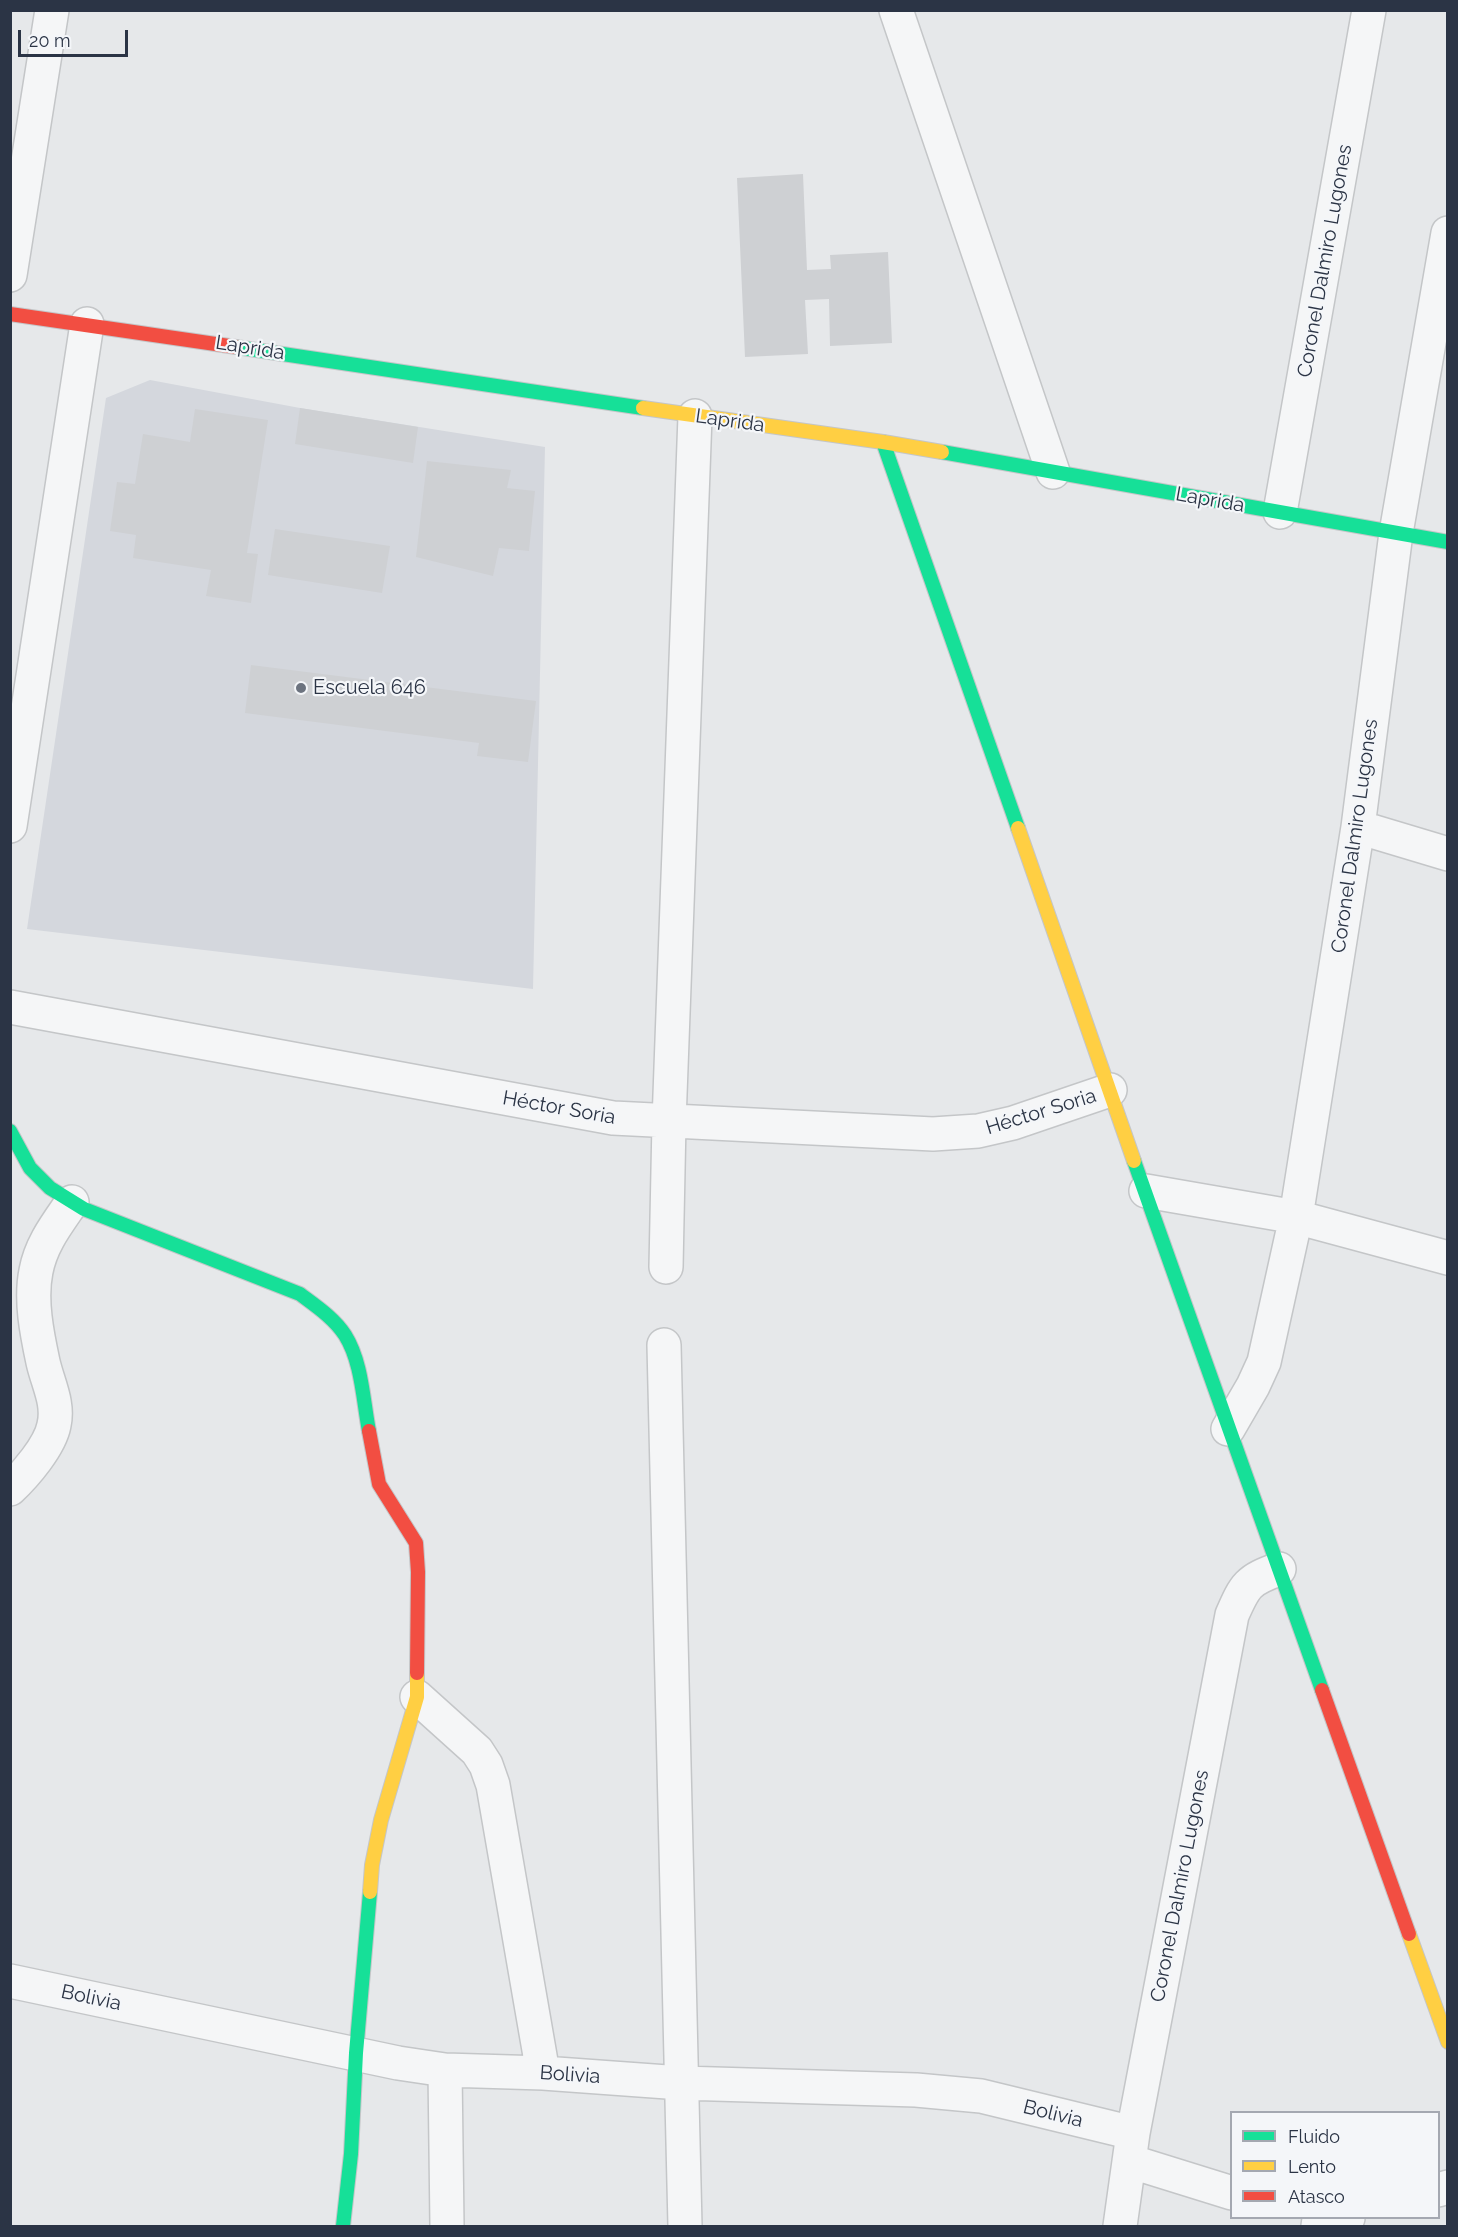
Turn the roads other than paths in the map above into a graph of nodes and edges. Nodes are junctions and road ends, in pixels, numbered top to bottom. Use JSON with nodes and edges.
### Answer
{"nodes":[{"id":1,"x":52,"y":10,"type":"edge"},
{"id":2,"x":897,"y":10,"type":"edge"},
{"id":3,"x":1369,"y":10,"type":"edge"},
{"id":4,"x":1448,"y":233,"type":"edge"},
{"id":5,"x":10,"y":275,"type":"edge"},
{"id":6,"x":10,"y":314,"type":"edge"},
{"id":7,"x":87,"y":324,"type":"junction"},
{"id":8,"x":695,"y":416,"type":"junction"},
{"id":9,"x":883,"y":442,"type":"junction"},
{"id":10,"x":1053,"y":472,"type":"junction"},
{"id":11,"x":1280,"y":512,"type":"junction"},
{"id":12,"x":1396,"y":533,"type":"junction"},
{"id":13,"x":1448,"y":542,"type":"edge"},
{"id":14,"x":10,"y":826,"type":"edge"},
{"id":15,"x":1358,"y":827,"type":"junction"},
{"id":16,"x":1448,"y":854,"type":"edge"},
{"id":17,"x":11,"y":1012,"type":"edge"},
{"id":18,"x":1110,"y":1090,"type":"junction"},
{"id":19,"x":669,"y":1122,"type":"junction"},
{"id":20,"x":10,"y":1131,"type":"edge"},
{"id":21,"x":1146,"y":1191,"type":"junction"},
{"id":22,"x":72,"y":1202,"type":"junction"},
{"id":23,"x":1296,"y":1217,"type":"junction"},
{"id":24,"x":1448,"y":1258,"type":"edge"},
{"id":25,"x":666,"y":1267,"type":"dead end"},
{"id":26,"x":664,"y":1345,"type":"dead end"},
{"id":27,"x":1228,"y":1429,"type":"junction"},
{"id":28,"x":10,"y":1489,"type":"edge"},
{"id":29,"x":1279,"y":1569,"type":"junction"},
{"id":30,"x":417,"y":1696,"type":"junction"},
{"id":31,"x":10,"y":1981,"type":"edge"},
{"id":32,"x":1448,"y":2042,"type":"edge"},
{"id":33,"x":356,"y":2053,"type":"junction"},
{"id":34,"x":446,"y":2070,"type":"junction"},
{"id":35,"x":543,"y":2073,"type":"junction"},
{"id":36,"x":681,"y":2083,"type":"junction"},
{"id":37,"x":1131,"y":2147,"type":"junction"},
{"id":38,"x":1230,"y":2192,"type":"edge"},
{"id":39,"x":343,"y":2226,"type":"edge"},
{"id":40,"x":447,"y":2226,"type":"edge"},
{"id":41,"x":685,"y":2226,"type":"edge"},
{"id":42,"x":1120,"y":2226,"type":"edge"}],
"edges":[{"from":1,"to":5,"type":"street"},
{"from":2,"to":10,"type":"street"},
{"from":3,"to":11,"type":"street","name":"Coronel Dalmiro Lugones"},
{"from":4,"to":12,"type":"street","name":"Coronel Dalmiro Lugones"},
{"from":6,"to":7,"type":"street","name":"Laprida"},
{"from":7,"to":8,"type":"street","name":"Laprida"},
{"from":7,"to":14,"type":"street"},
{"from":8,"to":9,"type":"street","name":"Laprida"},
{"from":8,"to":19,"type":"street"},
{"from":9,"to":10,"type":"street","name":"Laprida"},
{"from":9,"to":18,"type":"street"},
{"from":10,"to":11,"type":"street","name":"Laprida"},
{"from":11,"to":12,"type":"street","name":"Laprida"},
{"from":12,"to":13,"type":"street","name":"Laprida"},
{"from":12,"to":15,"type":"street","name":"Coronel Dalmiro Lugones"},
{"from":15,"to":16,"type":"street"},
{"from":15,"to":23,"type":"street","name":"Coronel Dalmiro Lugones"},
{"from":17,"to":19,"type":"street","name":"Héctor Soria"},
{"from":18,"to":19,"type":"street","name":"Héctor Soria"},
{"from":18,"to":21,"type":"street"},
{"from":19,"to":25,"type":"street"},
{"from":20,"to":22,"type":"street"},
{"from":21,"to":23,"type":"street"},
{"from":21,"to":27,"type":"street"},
{"from":22,"to":28,"type":"street"},
{"from":22,"to":30,"type":"street"},
{"from":23,"to":24,"type":"street"},
{"from":23,"to":27,"type":"street","name":"Coronel Dalmiro Lugones"},
{"from":26,"to":36,"type":"street"},
{"from":27,"to":29,"type":"street"},
{"from":29,"to":32,"type":"street"},
{"from":29,"to":37,"type":"street","name":"Coronel Dalmiro Lugones"},
{"from":30,"to":33,"type":"street"},
{"from":30,"to":35,"type":"street"},
{"from":31,"to":33,"type":"street","name":"Bolivia"},
{"from":33,"to":34,"type":"street","name":"Bolivia"},
{"from":33,"to":39,"type":"street"},
{"from":34,"to":35,"type":"street","name":"Bolivia"},
{"from":34,"to":40,"type":"street"},
{"from":35,"to":36,"type":"street","name":"Bolivia"},
{"from":36,"to":37,"type":"street","name":"Bolivia"},
{"from":36,"to":41,"type":"street"},
{"from":37,"to":38,"type":"street","name":"Bolivia"},
{"from":37,"to":42,"type":"street","name":"Coronel Dalmiro Lugones"}]}
